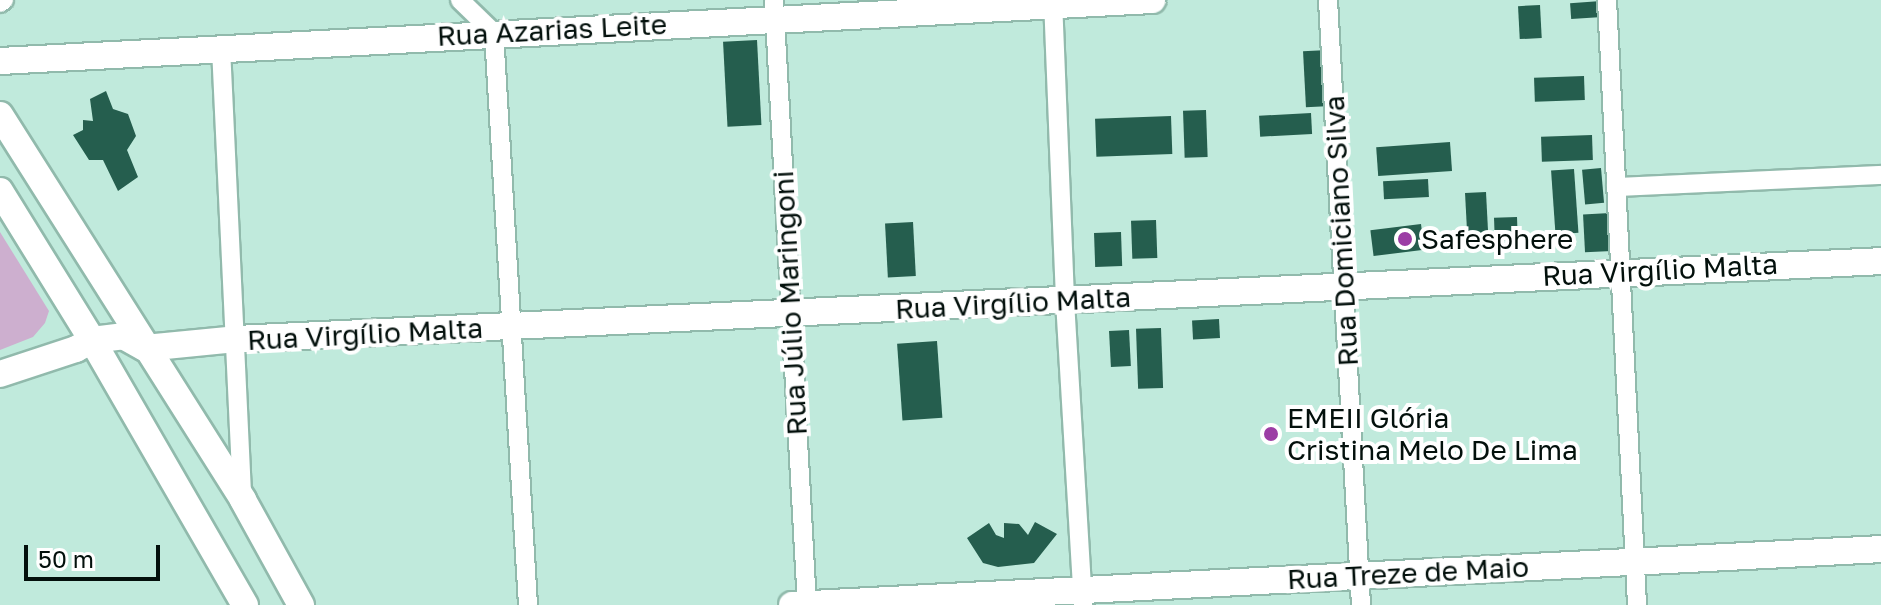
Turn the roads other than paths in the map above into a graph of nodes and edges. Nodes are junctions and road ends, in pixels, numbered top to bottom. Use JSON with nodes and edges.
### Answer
{"nodes":[{"id":1,"x":460,"y":0,"type":"edge"},
{"id":2,"x":1152,"y":0,"type":"edge"},
{"id":3,"x":1328,"y":0,"type":"edge"},
{"id":4,"x":1607,"y":0,"type":"edge"},
{"id":5,"x":1054,"y":3,"type":"edge"},
{"id":6,"x":774,"y":10,"type":"edge"},
{"id":7,"x":494,"y":33,"type":"junction"},
{"id":8,"x":221,"y":48,"type":"junction"},
{"id":9,"x":4,"y":65,"type":"edge"},
{"id":10,"x":2,"y":121,"type":"edge"},
{"id":11,"x":1881,"y":175,"type":"edge"},
{"id":12,"x":1616,"y":187,"type":"junction"},
{"id":13,"x":0,"y":191,"type":"edge"},
{"id":14,"x":1881,"y":261,"type":"edge"},
{"id":15,"x":1620,"y":271,"type":"junction"},
{"id":16,"x":1344,"y":286,"type":"junction"},
{"id":17,"x":1065,"y":301,"type":"junction"},
{"id":18,"x":791,"y":314,"type":"junction"},
{"id":19,"x":513,"y":327,"type":"junction"},
{"id":20,"x":236,"y":339,"type":"junction"},
{"id":21,"x":84,"y":344,"type":"junction"},
{"id":22,"x":145,"y":348,"type":"junction"},
{"id":23,"x":110,"y":370,"type":"junction"},
{"id":24,"x":0,"y":374,"type":"edge"},
{"id":25,"x":243,"y":500,"type":"junction"},
{"id":26,"x":1881,"y":549,"type":"edge"},
{"id":27,"x":1635,"y":559,"type":"junction"},
{"id":28,"x":1360,"y":577,"type":"junction"},
{"id":29,"x":1083,"y":598,"type":"edge"},
{"id":30,"x":807,"y":604,"type":"edge"},
{"id":31,"x":245,"y":605,"type":"edge"},
{"id":32,"x":301,"y":605,"type":"edge"},
{"id":33,"x":528,"y":605,"type":"edge"},
{"id":34,"x":792,"y":605,"type":"edge"},
{"id":35,"x":1361,"y":605,"type":"edge"},
{"id":36,"x":1637,"y":605,"type":"edge"}],
"edges":[{"from":1,"to":7,"type":"street"},
{"from":2,"to":5,"type":"street","name":"Rua Azarias Leite"},
{"from":3,"to":16,"type":"street","name":"Rua Domiciano Silva"},
{"from":4,"to":12,"type":"street"},
{"from":5,"to":6,"type":"street","name":"Rua Azarias Leite"},
{"from":5,"to":17,"type":"street"},
{"from":6,"to":7,"type":"street","name":"Rua Azarias Leite"},
{"from":6,"to":18,"type":"street","name":"Rua Júlio Maringoni"},
{"from":7,"to":8,"type":"street","name":"Rua Azarias Leite"},
{"from":7,"to":19,"type":"street"},
{"from":8,"to":9,"type":"street","name":"Rua Azarias Leite"},
{"from":8,"to":20,"type":"street"},
{"from":10,"to":22,"type":"street"},
{"from":11,"to":12,"type":"street"},
{"from":12,"to":15,"type":"street"},
{"from":13,"to":21,"type":"street"},
{"from":14,"to":15,"type":"street","name":"Rua Virgílio Malta"},
{"from":15,"to":16,"type":"street","name":"Rua Virgílio Malta"},
{"from":15,"to":27,"type":"street"},
{"from":16,"to":17,"type":"street","name":"Rua Virgílio Malta"},
{"from":16,"to":28,"type":"street","name":"Rua Domiciano Silva"},
{"from":17,"to":18,"type":"street","name":"Rua Virgílio Malta"},
{"from":17,"to":29,"type":"street"},
{"from":18,"to":19,"type":"street","name":"Rua Virgílio Malta"},
{"from":18,"to":30,"type":"street","name":"Rua Júlio Maringoni"},
{"from":19,"to":20,"type":"street","name":"Rua Virgílio Malta"},
{"from":19,"to":33,"type":"street"},
{"from":20,"to":22,"type":"street","name":"Rua Virgílio Malta"},
{"from":20,"to":25,"type":"street"},
{"from":21,"to":22,"type":"street"},
{"from":21,"to":23,"type":"street"},
{"from":21,"to":24,"type":"street"},
{"from":22,"to":23,"type":"street"},
{"from":22,"to":25,"type":"street"},
{"from":23,"to":31,"type":"street"},
{"from":25,"to":32,"type":"street"},
{"from":26,"to":27,"type":"street","name":"Rua Treze de Maio"},
{"from":27,"to":28,"type":"street","name":"Rua Treze de Maio"},
{"from":27,"to":36,"type":"street"},
{"from":28,"to":29,"type":"street","name":"Rua Treze de Maio"},
{"from":28,"to":35,"type":"street","name":"Rua Domiciano Silva"},
{"from":29,"to":30,"type":"street","name":"Rua Treze de Maio"},
{"from":30,"to":34,"type":"street","name":"Rua Treze de Maio"}]}
